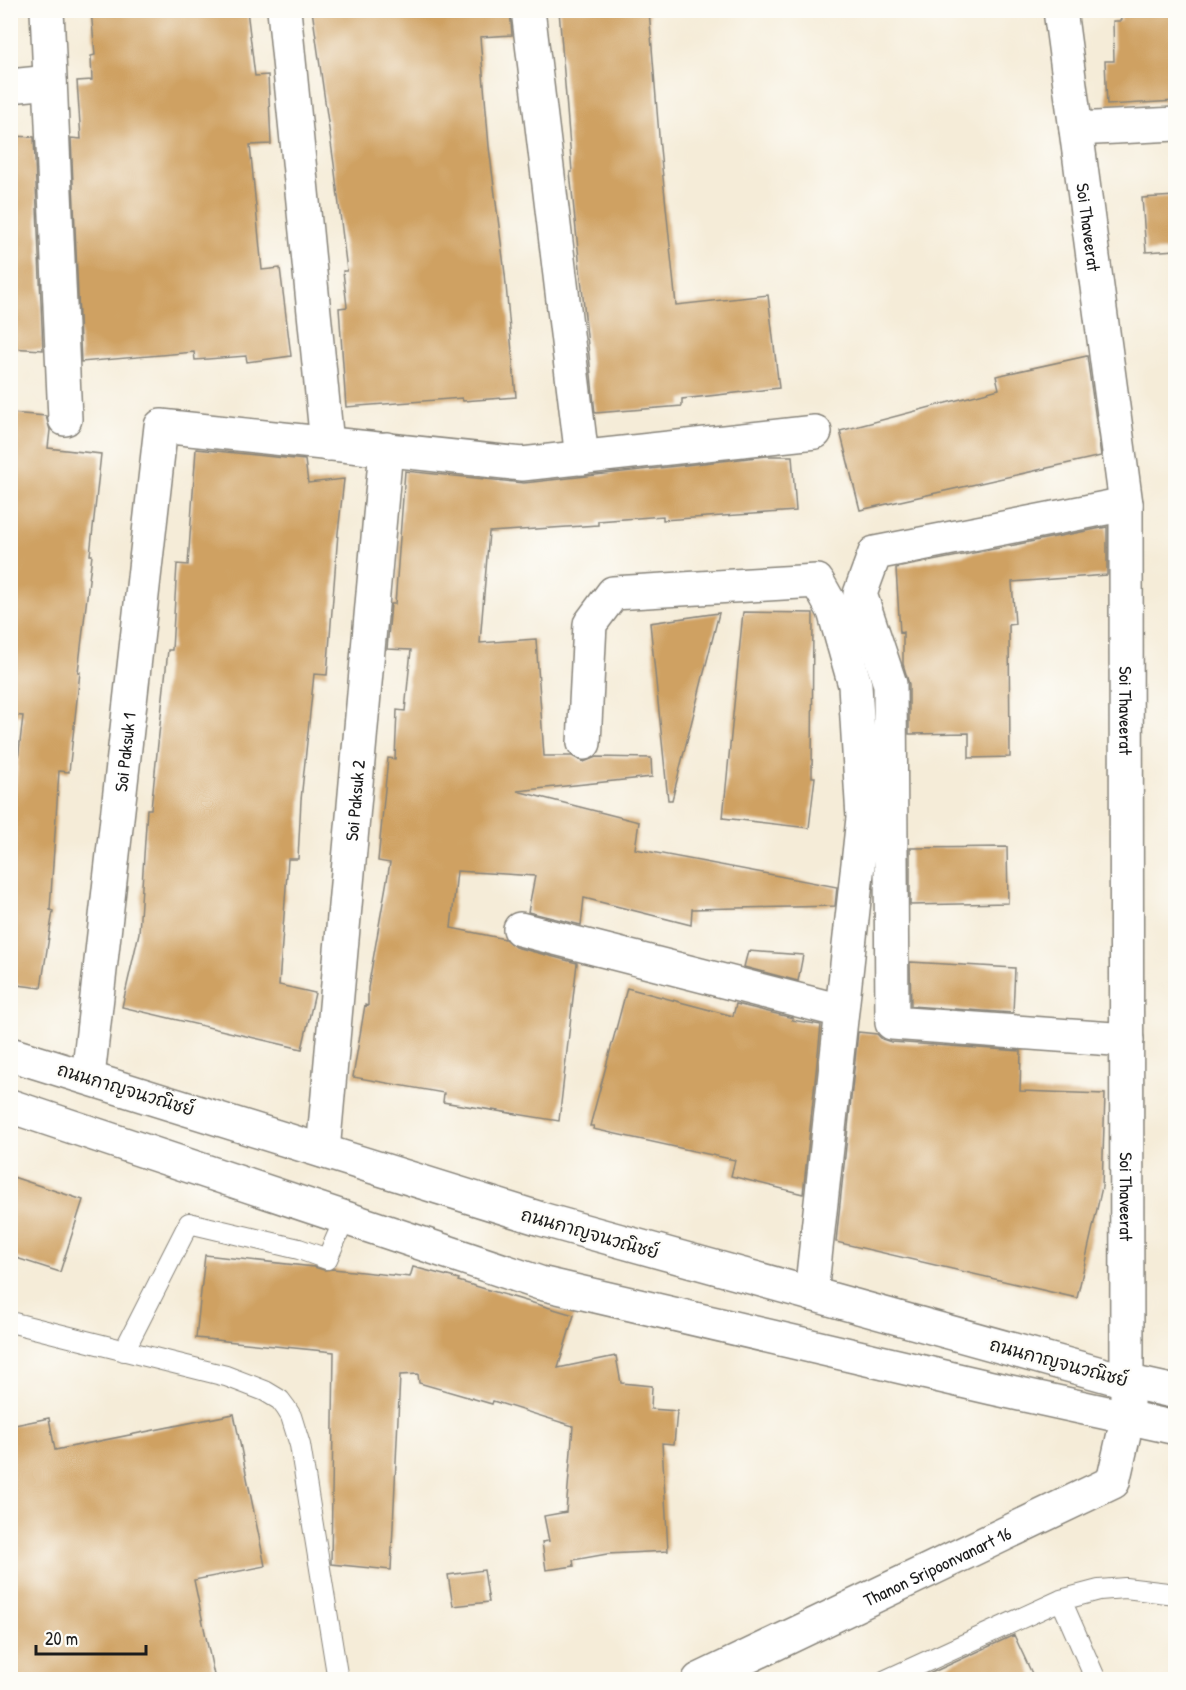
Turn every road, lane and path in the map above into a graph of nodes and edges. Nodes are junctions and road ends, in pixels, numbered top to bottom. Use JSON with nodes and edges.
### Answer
{"nodes":[{"id":1,"x":47,"y":10,"type":"edge"},
{"id":2,"x":284,"y":10,"type":"edge"},
{"id":3,"x":528,"y":10,"type":"edge"},
{"id":4,"x":1060,"y":10,"type":"edge"},
{"id":5,"x":50,"y":82,"type":"junction"},
{"id":6,"x":10,"y":86,"type":"edge"},
{"id":7,"x":1176,"y":124,"type":"edge"},
{"id":8,"x":1076,"y":129,"type":"junction"},
{"id":9,"x":65,"y":419,"type":"dead end"},
{"id":10,"x":815,"y":432,"type":"dead end"},
{"id":11,"x":327,"y":444,"type":"junction"},
{"id":12,"x":386,"y":449,"type":"junction"},
{"id":13,"x":582,"y":458,"type":"junction"},
{"id":14,"x":1126,"y":504,"type":"junction"},
{"id":15,"x":584,"y":743,"type":"dead end"},
{"id":16,"x":520,"y":929,"type":"dead end"},
{"id":17,"x":841,"y":1011,"type":"junction"},
{"id":18,"x":1127,"y":1040,"type":"junction"},
{"id":19,"x":10,"y":1054,"type":"edge"},
{"id":20,"x":88,"y":1077,"type":"junction"},
{"id":21,"x":10,"y":1106,"type":"edge"},
{"id":22,"x":323,"y":1151,"type":"junction"},
{"id":23,"x":345,"y":1218,"type":"junction"},
{"id":24,"x":811,"y":1294,"type":"junction"},
{"id":25,"x":10,"y":1322,"type":"edge"},
{"id":26,"x":124,"y":1351,"type":"junction"},
{"id":27,"x":1126,"y":1381,"type":"junction"},
{"id":28,"x":1176,"y":1392,"type":"edge"},
{"id":29,"x":1128,"y":1416,"type":"junction"},
{"id":30,"x":1176,"y":1428,"type":"edge"},
{"id":31,"x":1176,"y":1594,"type":"edge"},
{"id":32,"x":1061,"y":1600,"type":"junction"},
{"id":33,"x":338,"y":1680,"type":"edge"},
{"id":34,"x":699,"y":1680,"type":"edge"},
{"id":35,"x":886,"y":1680,"type":"edge"},
{"id":36,"x":1096,"y":1680,"type":"edge"}],
"edges":[{"from":1,"to":5,"type":"street"},
{"from":2,"to":11,"type":"street"},
{"from":3,"to":13,"type":"street"},
{"from":4,"to":8,"type":"street","name":"Soi Thaveerat"},
{"from":5,"to":6,"type":"street"},
{"from":5,"to":9,"type":"street"},
{"from":7,"to":8,"type":"street"},
{"from":8,"to":14,"type":"street","name":"Soi Thaveerat"},
{"from":10,"to":13,"type":"street"},
{"from":11,"to":12,"type":"street"},
{"from":11,"to":20,"type":"street","name":"Soi Paksuk 1"},
{"from":12,"to":13,"type":"street"},
{"from":12,"to":22,"type":"street","name":"Soi Paksuk 2"},
{"from":14,"to":18,"type":"street","name":"Soi Thaveerat"},
{"from":14,"to":18,"type":"street"},
{"from":15,"to":17,"type":"street"},
{"from":16,"to":17,"type":"street"},
{"from":17,"to":24,"type":"street"},
{"from":18,"to":27,"type":"street","name":"Soi Thaveerat"},
{"from":19,"to":20,"type":"street","name":"ถนนกาญจนวณิชย์"},
{"from":20,"to":22,"type":"street","name":"ถนนกาญจนวณิชย์"},
{"from":21,"to":23,"type":"street","name":"ถนนกาญจนวณิชย์"},
{"from":22,"to":24,"type":"street","name":"ถนนกาญจนวณิชย์"},
{"from":23,"to":26,"type":"lane"},
{"from":23,"to":29,"type":"street","name":"ถนนกาญจนวณิชย์"},
{"from":24,"to":27,"type":"street","name":"ถนนกาญจนวณิชย์"},
{"from":25,"to":26,"type":"lane"},
{"from":26,"to":33,"type":"lane"},
{"from":27,"to":28,"type":"street","name":"ถนนกาญจนวณิชย์"},
{"from":27,"to":29,"type":"street","name":"Soi Thaveerat"},
{"from":29,"to":30,"type":"street","name":"ถนนกาญจนวณิชย์"},
{"from":29,"to":34,"type":"street","name":"Thanon Sripoonvanart 16"},
{"from":31,"to":32,"type":"lane"},
{"from":32,"to":35,"type":"lane"},
{"from":32,"to":36,"type":"lane"}]}
